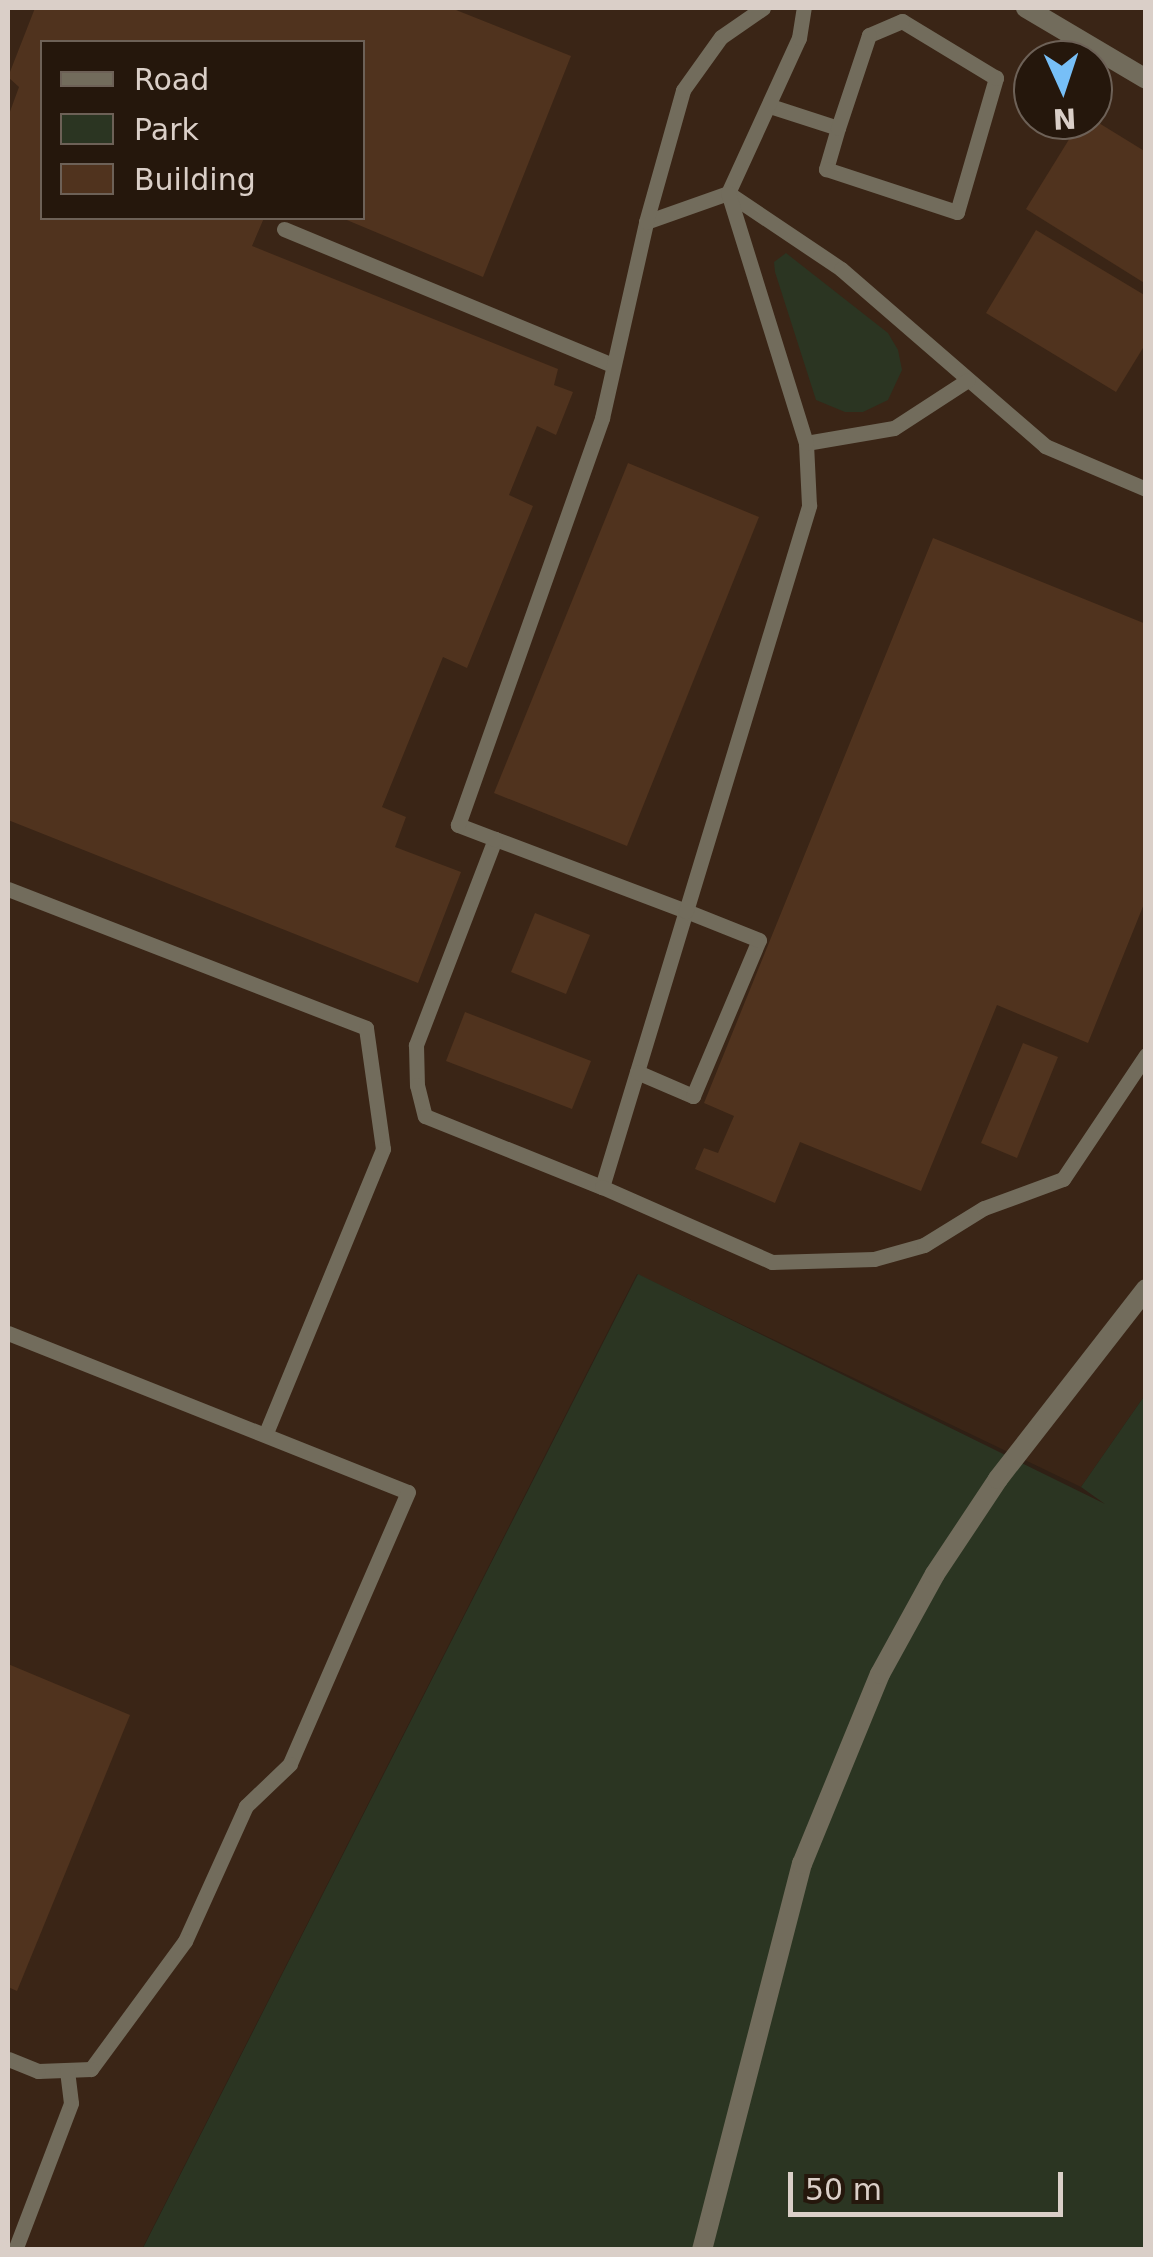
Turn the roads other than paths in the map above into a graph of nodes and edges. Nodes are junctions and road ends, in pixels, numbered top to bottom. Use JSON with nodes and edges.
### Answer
{"nodes":[{"id":1,"x":763,"y":8,"type":"edge"},
{"id":2,"x":804,"y":8,"type":"edge"},
{"id":3,"x":1026,"y":8,"type":"edge"},
{"id":4,"x":1146,"y":79,"type":"edge"},
{"id":5,"x":770,"y":106,"type":"junction"},
{"id":6,"x":838,"y":128,"type":"junction"},
{"id":7,"x":728,"y":193,"type":"junction"},
{"id":8,"x":646,"y":222,"type":"junction"},
{"id":9,"x":284,"y":230,"type":"dead end"},
{"id":10,"x":614,"y":365,"type":"junction"},
{"id":11,"x":968,"y":380,"type":"junction"},
{"id":12,"x":806,"y":442,"type":"junction"},
{"id":13,"x":1146,"y":489,"type":"edge"},
{"id":14,"x":495,"y":839,"type":"junction"},
{"id":15,"x":8,"y":889,"type":"edge"},
{"id":16,"x":686,"y":911,"type":"junction"},
{"id":17,"x":1146,"y":1055,"type":"edge"},
{"id":18,"x":637,"y":1072,"type":"junction"},
{"id":19,"x":602,"y":1187,"type":"junction"},
{"id":20,"x":1146,"y":1289,"type":"edge"},
{"id":21,"x":8,"y":1334,"type":"edge"},
{"id":22,"x":265,"y":1435,"type":"junction"},
{"id":23,"x":8,"y":2059,"type":"edge"},
{"id":24,"x":66,"y":2070,"type":"junction"},
{"id":25,"x":15,"y":2250,"type":"edge"},
{"id":26,"x":702,"y":2250,"type":"edge"}],
"edges":[{"from":1,"to":8,"type":"lane"},
{"from":2,"to":5,"type":"lane"},
{"from":3,"to":4,"type":"street"},
{"from":5,"to":6,"type":"lane"},
{"from":5,"to":7,"type":"lane"},
{"from":6,"to":6,"type":"lane"},
{"from":7,"to":8,"type":"lane"},
{"from":7,"to":11,"type":"lane"},
{"from":7,"to":12,"type":"lane"},
{"from":8,"to":10,"type":"lane"},
{"from":9,"to":10,"type":"lane"},
{"from":10,"to":14,"type":"lane"},
{"from":11,"to":12,"type":"lane"},
{"from":11,"to":13,"type":"lane"},
{"from":12,"to":16,"type":"lane"},
{"from":14,"to":16,"type":"lane"},
{"from":14,"to":19,"type":"lane"},
{"from":15,"to":22,"type":"lane"},
{"from":16,"to":18,"type":"lane"},
{"from":16,"to":18,"type":"lane"},
{"from":17,"to":19,"type":"lane"},
{"from":18,"to":19,"type":"lane"},
{"from":20,"to":26,"type":"street"},
{"from":21,"to":22,"type":"lane"},
{"from":22,"to":24,"type":"lane"},
{"from":23,"to":24,"type":"lane"},
{"from":24,"to":25,"type":"lane"}]}
